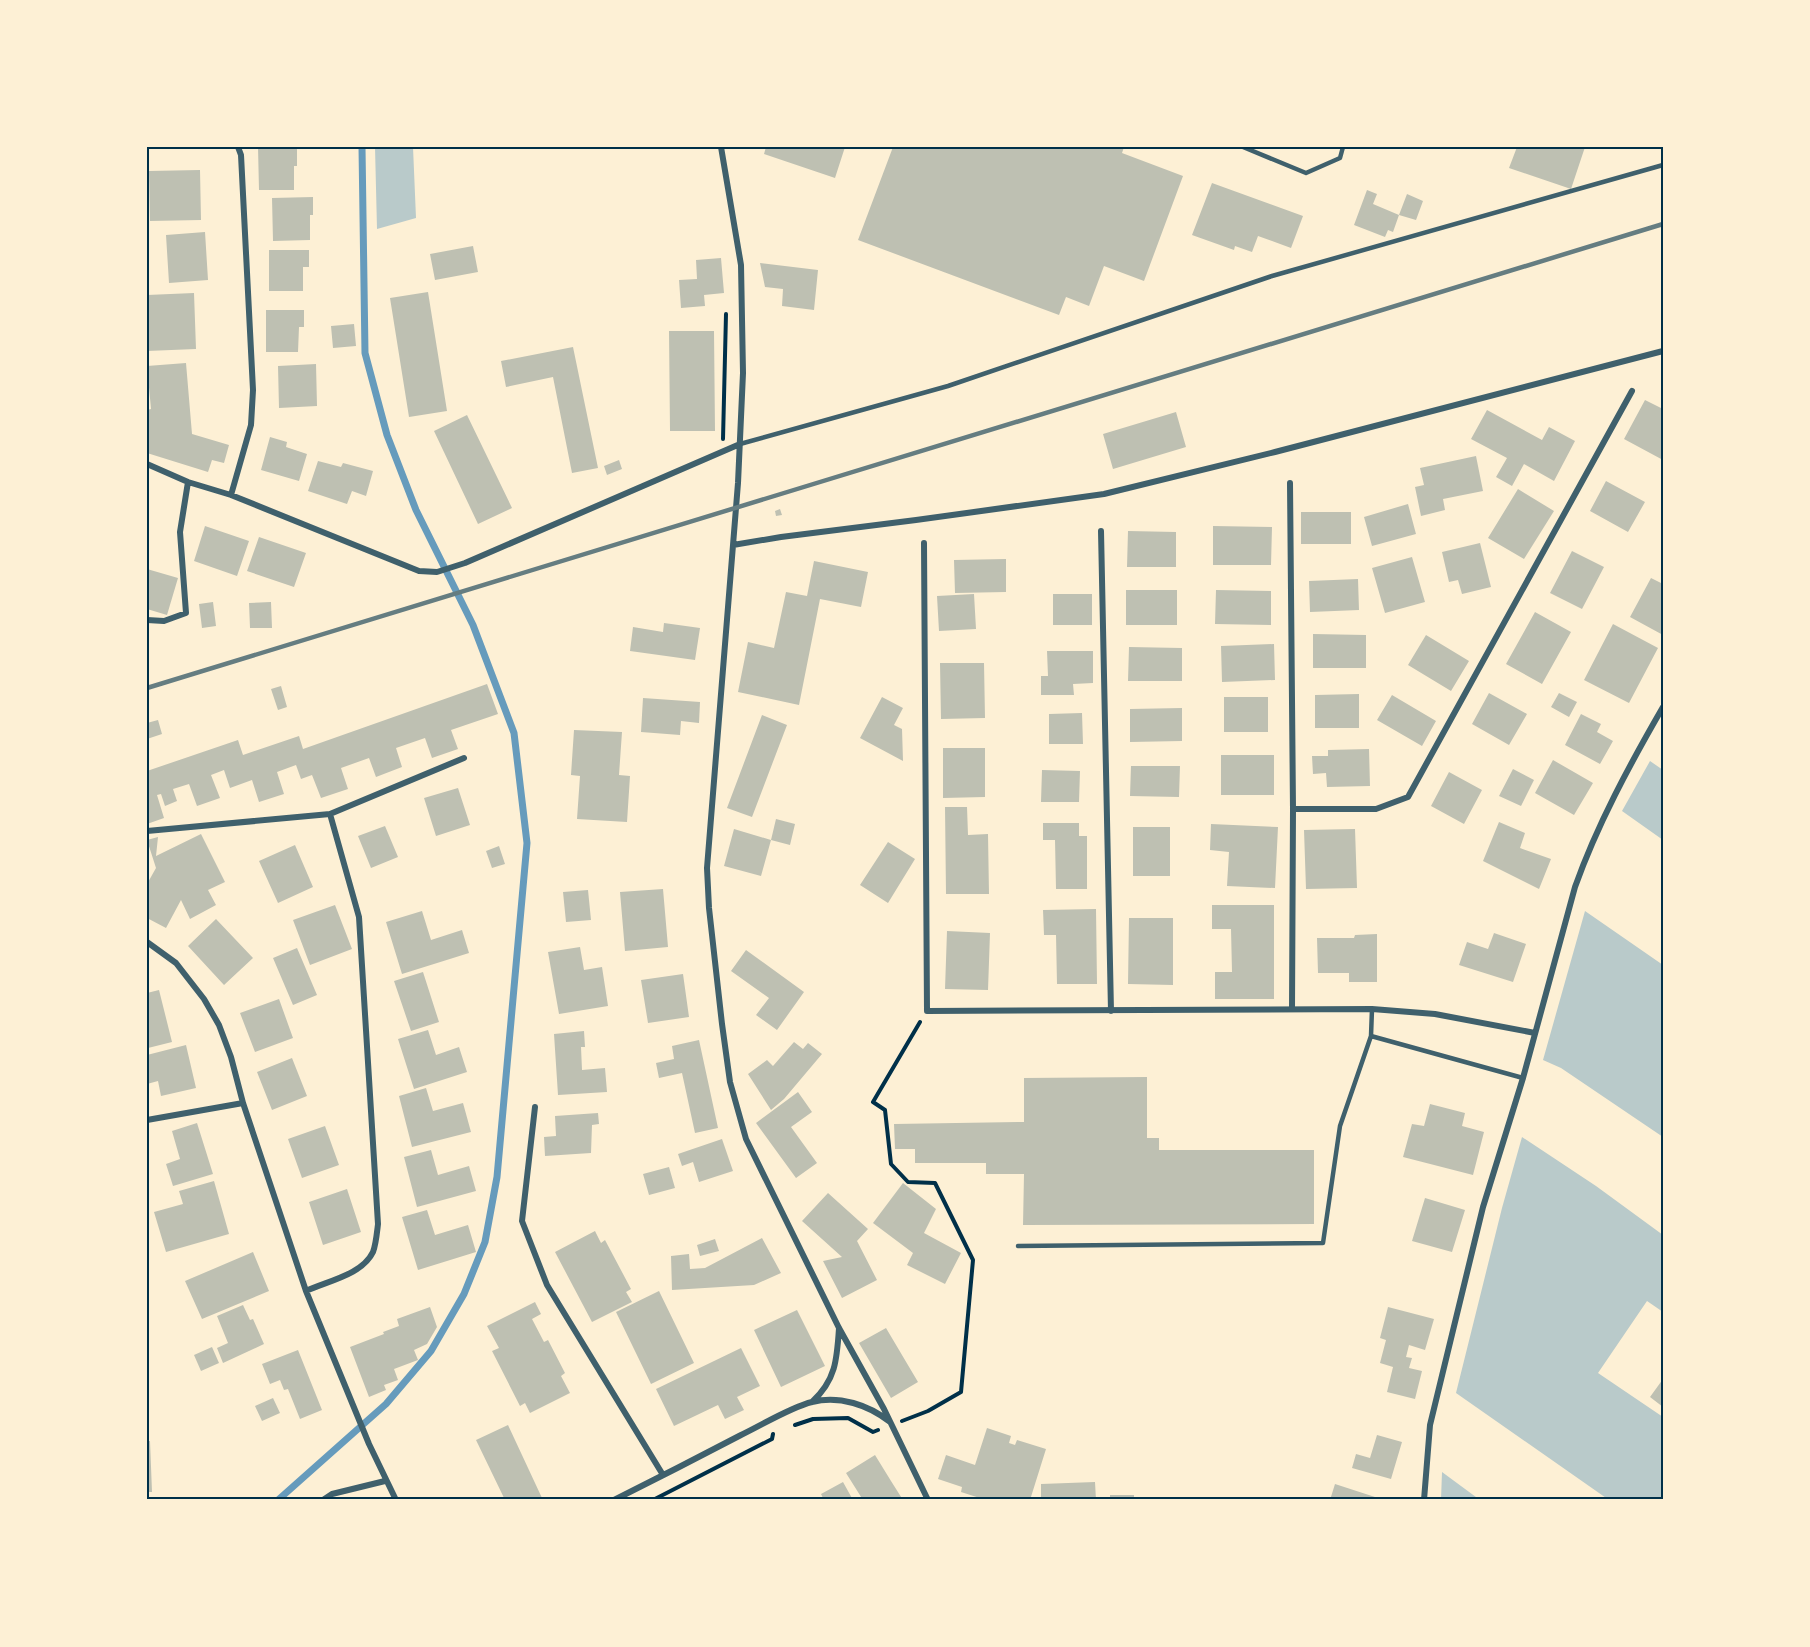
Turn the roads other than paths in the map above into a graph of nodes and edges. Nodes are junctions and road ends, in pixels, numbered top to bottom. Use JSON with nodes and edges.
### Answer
{"nodes":[{"id":1,"x":238,"y":147,"type":"edge"},
{"id":2,"x":721,"y":147,"type":"edge"},
{"id":3,"x":1243,"y":147,"type":"edge"},
{"id":4,"x":1343,"y":147,"type":"edge"},
{"id":5,"x":1663,"y":165,"type":"edge"},
{"id":6,"x":1663,"y":351,"type":"edge"},
{"id":7,"x":1632,"y":391,"type":"dead end"},
{"id":8,"x":740,"y":444,"type":"junction"},
{"id":9,"x":147,"y":464,"type":"edge"},
{"id":10,"x":188,"y":482,"type":"junction"},
{"id":11,"x":1290,"y":483,"type":"dead end"},
{"id":12,"x":231,"y":495,"type":"junction"},
{"id":13,"x":1101,"y":531,"type":"dead end"},
{"id":14,"x":924,"y":543,"type":"dead end"},
{"id":15,"x":733,"y":545,"type":"junction"},
{"id":16,"x":147,"y":620,"type":"edge"},
{"id":17,"x":1663,"y":707,"type":"edge"},
{"id":18,"x":464,"y":758,"type":"dead end"},
{"id":19,"x":1293,"y":809,"type":"junction"},
{"id":20,"x":330,"y":814,"type":"junction"},
{"id":21,"x":147,"y":831,"type":"edge"},
{"id":22,"x":147,"y":942,"type":"edge"},
{"id":23,"x":1292,"y":1009,"type":"junction"},
{"id":24,"x":1371,"y":1009,"type":"junction"},
{"id":25,"x":1111,"y":1011,"type":"junction"},
{"id":26,"x":1535,"y":1033,"type":"junction"},
{"id":27,"x":1371,"y":1036,"type":"junction"},
{"id":28,"x":1523,"y":1078,"type":"junction"},
{"id":29,"x":243,"y":1102,"type":"junction"},
{"id":30,"x":535,"y":1107,"type":"dead end"},
{"id":31,"x":147,"y":1120,"type":"edge"},
{"id":32,"x":1018,"y":1246,"type":"dead end"},
{"id":33,"x":306,"y":1291,"type":"junction"},
{"id":34,"x":839,"y":1328,"type":"junction"},
{"id":35,"x":812,"y":1402,"type":"junction"},
{"id":36,"x":891,"y":1424,"type":"junction"},
{"id":37,"x":663,"y":1475,"type":"junction"},
{"id":38,"x":385,"y":1481,"type":"junction"},
{"id":39,"x":323,"y":1500,"type":"edge"},
{"id":40,"x":396,"y":1500,"type":"edge"},
{"id":41,"x":614,"y":1500,"type":"edge"},
{"id":42,"x":928,"y":1500,"type":"edge"},
{"id":43,"x":1424,"y":1500,"type":"edge"}],
"edges":[{"from":1,"to":12,"type":"street"},
{"from":2,"to":8,"type":"street"},
{"from":3,"to":4,"type":"lane"},
{"from":5,"to":8,"type":"lane"},
{"from":6,"to":15,"type":"street"},
{"from":7,"to":19,"type":"street"},
{"from":8,"to":12,"type":"street"},
{"from":8,"to":15,"type":"street"},
{"from":9,"to":10,"type":"street"},
{"from":10,"to":12,"type":"street"},
{"from":10,"to":16,"type":"street"},
{"from":11,"to":19,"type":"street"},
{"from":13,"to":25,"type":"street"},
{"from":14,"to":25,"type":"street"},
{"from":15,"to":34,"type":"street"},
{"from":17,"to":26,"type":"street"},
{"from":18,"to":20,"type":"street"},
{"from":19,"to":23,"type":"street"},
{"from":20,"to":21,"type":"street"},
{"from":20,"to":33,"type":"street"},
{"from":22,"to":29,"type":"street"},
{"from":23,"to":24,"type":"street"},
{"from":23,"to":25,"type":"street"},
{"from":24,"to":26,"type":"street"},
{"from":24,"to":27,"type":"lane"},
{"from":26,"to":28,"type":"street"},
{"from":27,"to":28,"type":"lane"},
{"from":27,"to":32,"type":"lane"},
{"from":28,"to":43,"type":"street"},
{"from":29,"to":31,"type":"street"},
{"from":29,"to":33,"type":"street"},
{"from":30,"to":37,"type":"street"},
{"from":33,"to":38,"type":"street"},
{"from":34,"to":35,"type":"street"},
{"from":34,"to":36,"type":"street"},
{"from":35,"to":36,"type":"street"},
{"from":35,"to":37,"type":"street"},
{"from":36,"to":42,"type":"street"},
{"from":37,"to":41,"type":"street"},
{"from":38,"to":39,"type":"street"},
{"from":38,"to":40,"type":"street"}]}
